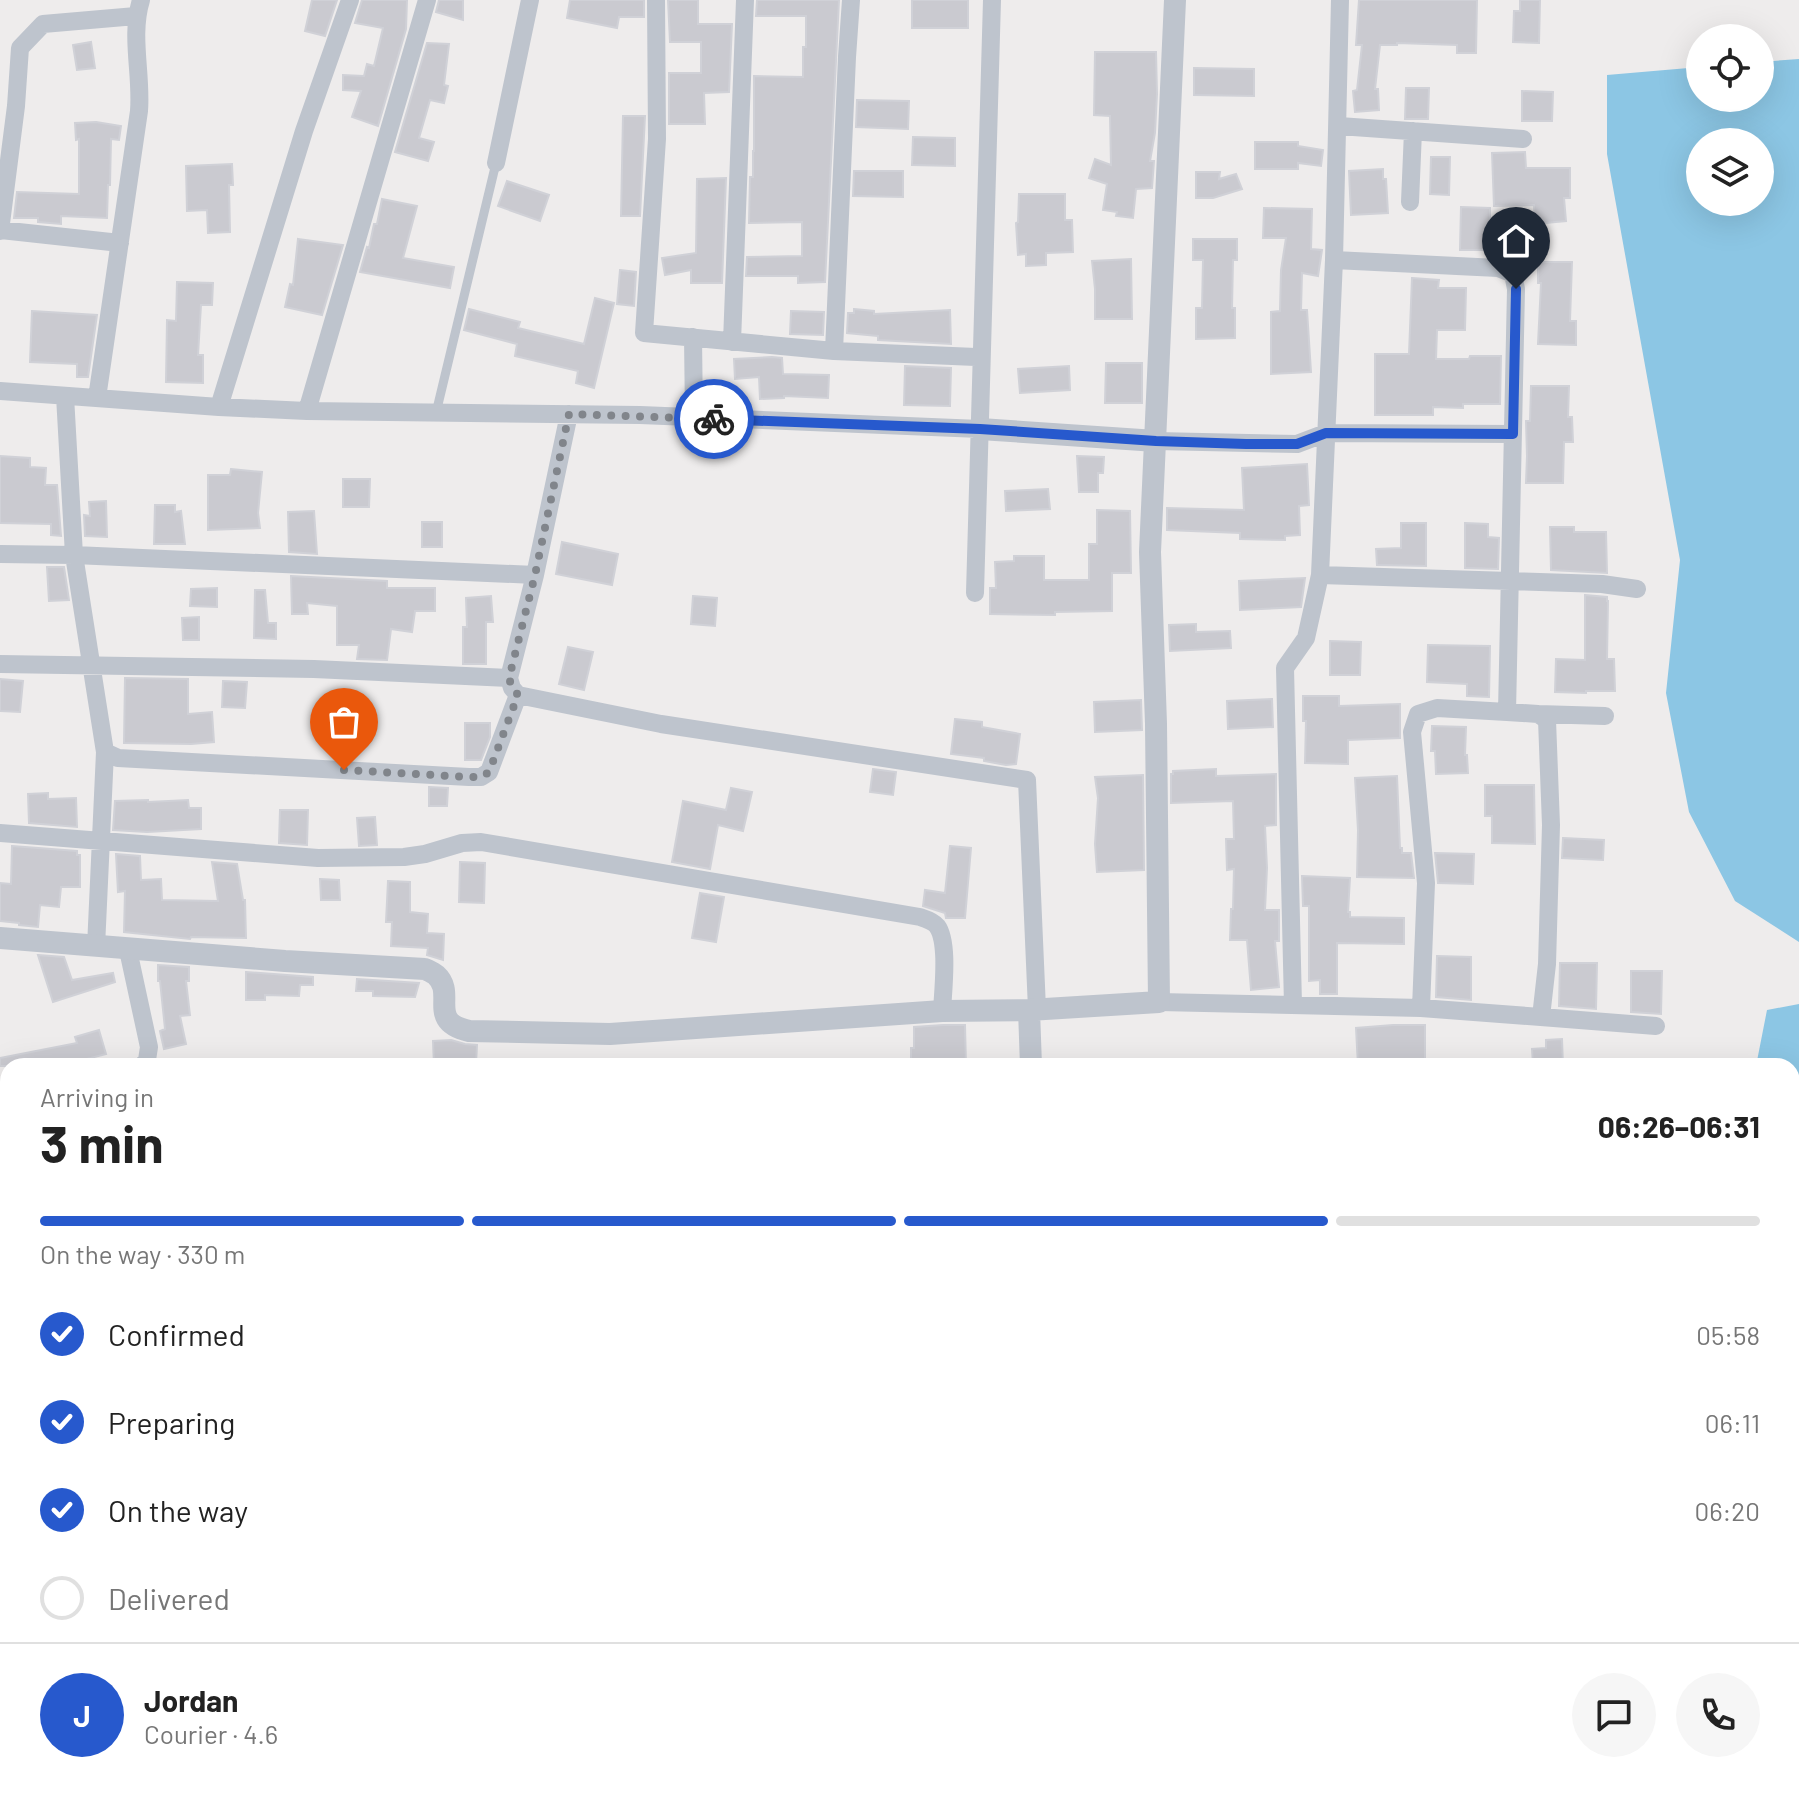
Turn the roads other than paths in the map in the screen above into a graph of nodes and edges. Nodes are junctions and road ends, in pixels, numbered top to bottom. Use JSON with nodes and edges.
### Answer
{"nodes":[{"id":1,"x":350,"y":0,"type":"edge"},
{"id":2,"x":427,"y":0,"type":"edge"},
{"id":3,"x":530,"y":0,"type":"edge"},
{"id":4,"x":656,"y":0,"type":"edge"},
{"id":5,"x":745,"y":0,"type":"edge"},
{"id":6,"x":851,"y":0,"type":"edge"},
{"id":7,"x":992,"y":0,"type":"edge"},
{"id":8,"x":1175,"y":0,"type":"edge"},
{"id":9,"x":1340,"y":0,"type":"edge"},
{"id":10,"x":139,"y":8,"type":"edge"},
{"id":11,"x":1339,"y":126,"type":"junction"},
{"id":12,"x":1413,"y":131,"type":"junction"},
{"id":13,"x":1523,"y":139,"type":"dead end"},
{"id":14,"x":496,"y":163,"type":"joint"},
{"id":15,"x":1410,"y":202,"type":"dead end"},
{"id":16,"x":0,"y":231,"type":"edge"},
{"id":17,"x":120,"y":243,"type":"junction"},
{"id":18,"x":1334,"y":260,"type":"junction"},
{"id":19,"x":693,"y":337,"type":"junction"},
{"id":20,"x":732,"y":342,"type":"junction"},
{"id":21,"x":834,"y":351,"type":"junction"},
{"id":22,"x":976,"y":357,"type":"dead end"},
{"id":23,"x":0,"y":391,"type":"edge"},
{"id":24,"x":65,"y":396,"type":"junction"},
{"id":25,"x":97,"y":398,"type":"junction"},
{"id":26,"x":219,"y":407,"type":"junction"},
{"id":27,"x":307,"y":411,"type":"junction"},
{"id":28,"x":436,"y":413,"type":"junction"},
{"id":29,"x":569,"y":414,"type":"junction"},
{"id":30,"x":694,"y":418,"type":"junction"},
{"id":31,"x":980,"y":429,"type":"junction"},
{"id":32,"x":1326,"y":433,"type":"junction"},
{"id":33,"x":1513,"y":434,"type":"junction"},
{"id":34,"x":1156,"y":441,"type":"junction"},
{"id":35,"x":0,"y":554,"type":"edge"},
{"id":36,"x":74,"y":555,"type":"junction"},
{"id":37,"x":535,"y":575,"type":"junction"},
{"id":38,"x":1320,"y":575,"type":"junction"},
{"id":39,"x":1510,"y":580,"type":"junction"},
{"id":40,"x":1637,"y":589,"type":"dead end"},
{"id":41,"x":975,"y":593,"type":"dead end"},
{"id":42,"x":0,"y":664,"type":"edge"},
{"id":43,"x":92,"y":666,"type":"junction"},
{"id":44,"x":509,"y":678,"type":"junction"},
{"id":45,"x":518,"y":695,"type":"junction"},
{"id":46,"x":1507,"y":712,"type":"junction"},
{"id":47,"x":1538,"y":714,"type":"junction"},
{"id":48,"x":1605,"y":716,"type":"dead end"},
{"id":49,"x":105,"y":752,"type":"junction"},
{"id":50,"x":0,"y":833,"type":"edge"},
{"id":51,"x":101,"y":840,"type":"junction"},
{"id":52,"x":0,"y":938,"type":"edge"},
{"id":53,"x":96,"y":947,"type":"junction"},
{"id":54,"x":128,"y":950,"type":"junction"},
{"id":55,"x":1159,"y":1002,"type":"junction"},
{"id":56,"x":1293,"y":1005,"type":"junction"},
{"id":57,"x":1421,"y":1008,"type":"junction"},
{"id":58,"x":1033,"y":1010,"type":"junction"},
{"id":59,"x":942,"y":1011,"type":"junction"},
{"id":60,"x":1541,"y":1017,"type":"junction"},
{"id":61,"x":1656,"y":1026,"type":"dead end"},
{"id":62,"x":147,"y":1058,"type":"edge"},
{"id":63,"x":1031,"y":1058,"type":"edge"}],
"edges":[{"from":1,"to":26,"type":"street"},
{"from":2,"to":27,"type":"street"},
{"from":3,"to":14,"type":"street"},
{"from":4,"to":19,"type":"street"},
{"from":5,"to":20,"type":"street"},
{"from":6,"to":21,"type":"street"},
{"from":7,"to":31,"type":"street"},
{"from":8,"to":34,"type":"street"},
{"from":9,"to":11,"type":"street"},
{"from":10,"to":16,"type":"street"},
{"from":10,"to":17,"type":"street"},
{"from":11,"to":12,"type":"street"},
{"from":11,"to":18,"type":"street"},
{"from":12,"to":13,"type":"street"},
{"from":12,"to":15,"type":"street"},
{"from":14,"to":28,"type":"lane"},
{"from":16,"to":17,"type":"street"},
{"from":17,"to":25,"type":"street"},
{"from":18,"to":32,"type":"street"},
{"from":18,"to":33,"type":"street"},
{"from":19,"to":20,"type":"street"},
{"from":19,"to":30,"type":"street"},
{"from":20,"to":21,"type":"street"},
{"from":21,"to":22,"type":"street"},
{"from":23,"to":24,"type":"street"},
{"from":24,"to":25,"type":"street"},
{"from":24,"to":36,"type":"street"},
{"from":25,"to":26,"type":"street"},
{"from":26,"to":27,"type":"street"},
{"from":27,"to":28,"type":"street"},
{"from":28,"to":29,"type":"street"},
{"from":29,"to":30,"type":"street"},
{"from":29,"to":37,"type":"street"},
{"from":30,"to":31,"type":"street"},
{"from":31,"to":34,"type":"street"},
{"from":31,"to":41,"type":"street"},
{"from":32,"to":33,"type":"street"},
{"from":32,"to":34,"type":"street"},
{"from":32,"to":38,"type":"street"},
{"from":33,"to":39,"type":"street"},
{"from":34,"to":55,"type":"street"},
{"from":35,"to":36,"type":"street"},
{"from":36,"to":37,"type":"street"},
{"from":36,"to":43,"type":"street"},
{"from":37,"to":44,"type":"street"},
{"from":38,"to":39,"type":"street"},
{"from":38,"to":56,"type":"street"},
{"from":39,"to":40,"type":"street"},
{"from":39,"to":46,"type":"street"},
{"from":42,"to":43,"type":"street"},
{"from":43,"to":44,"type":"street"},
{"from":43,"to":49,"type":"street"},
{"from":44,"to":45,"type":"street"},
{"from":45,"to":49,"type":"street"},
{"from":45,"to":58,"type":"street"},
{"from":46,"to":47,"type":"street"},
{"from":46,"to":57,"type":"street"},
{"from":47,"to":48,"type":"street"},
{"from":47,"to":60,"type":"street"},
{"from":49,"to":51,"type":"street"},
{"from":50,"to":51,"type":"street"},
{"from":51,"to":53,"type":"street"},
{"from":51,"to":59,"type":"street"},
{"from":52,"to":53,"type":"street"},
{"from":53,"to":54,"type":"street"},
{"from":54,"to":59,"type":"street"},
{"from":54,"to":62,"type":"street"},
{"from":55,"to":56,"type":"street"},
{"from":55,"to":58,"type":"street"},
{"from":56,"to":57,"type":"street"},
{"from":57,"to":60,"type":"street"},
{"from":58,"to":59,"type":"street"},
{"from":58,"to":63,"type":"street"},
{"from":60,"to":61,"type":"street"}]}
